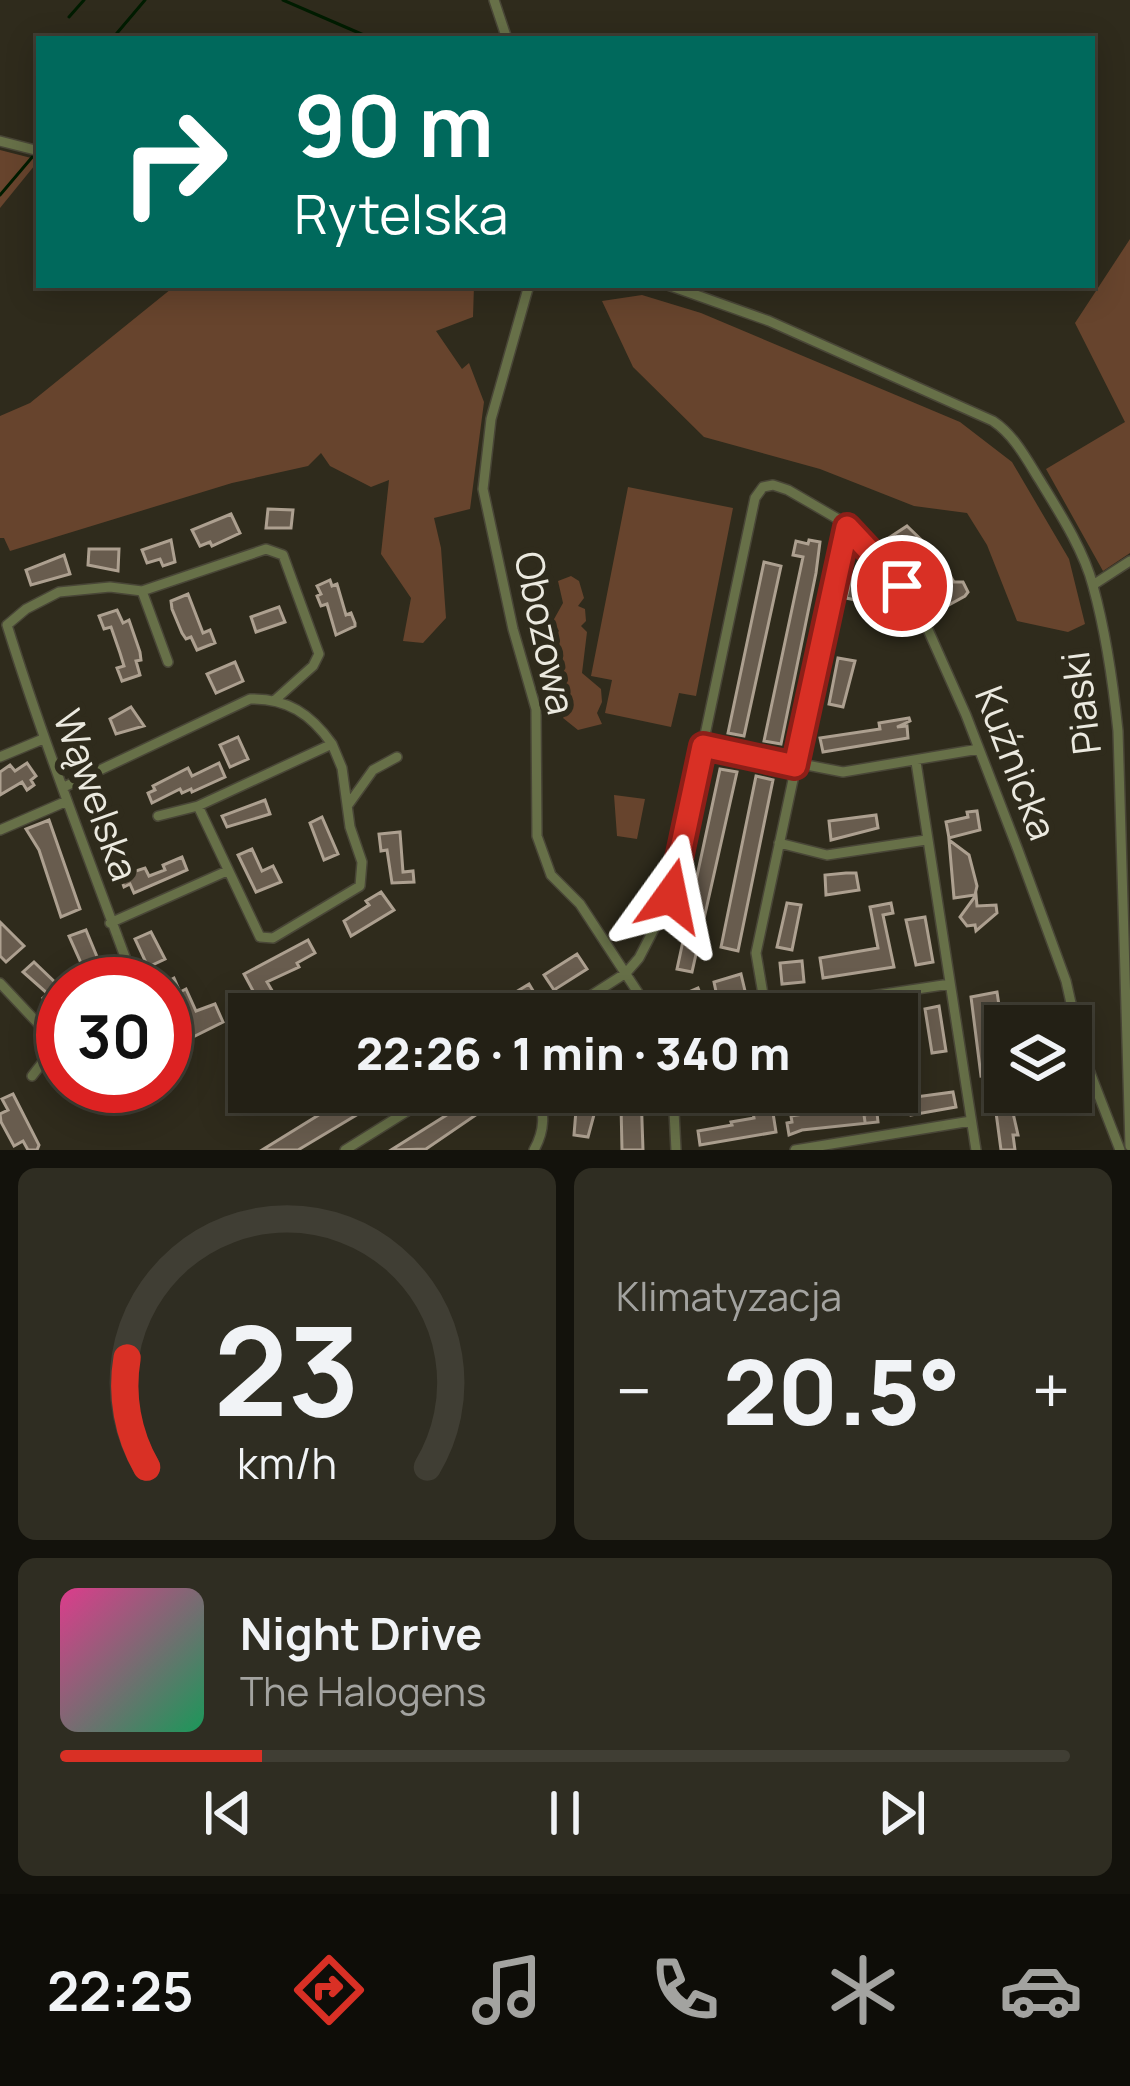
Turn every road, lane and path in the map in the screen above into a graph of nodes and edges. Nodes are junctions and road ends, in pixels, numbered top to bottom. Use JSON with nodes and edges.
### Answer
{"nodes":[{"id":1,"x":494,"y":0,"type":"edge"},
{"id":2,"x":506,"y":36,"type":"edge"},
{"id":3,"x":0,"y":141,"type":"edge"},
{"id":4,"x":36,"y":150,"type":"edge"},
{"id":5,"x":528,"y":288,"type":"edge"},
{"id":6,"x":677,"y":288,"type":"edge"},
{"id":7,"x":847,"y":527,"type":"junction"},
{"id":8,"x":1130,"y":561,"type":"edge"},
{"id":9,"x":1093,"y":586,"type":"junction"},
{"id":10,"x":142,"y":591,"type":"junction"},
{"id":11,"x":3,"y":625,"type":"edge"},
{"id":12,"x":168,"y":662,"type":"dead end"},
{"id":13,"x":275,"y":700,"type":"junction"},
{"id":14,"x":43,"y":739,"type":"junction"},
{"id":15,"x":332,"y":744,"type":"junction"},
{"id":16,"x":703,"y":746,"type":"junction"},
{"id":17,"x":979,"y":749,"type":"junction"},
{"id":18,"x":0,"y":757,"type":"edge"},
{"id":19,"x":397,"y":757,"type":"dead end"},
{"id":20,"x":916,"y":762,"type":"junction"},
{"id":21,"x":795,"y":766,"type":"junction"},
{"id":22,"x":64,"y":787,"type":"junction"},
{"id":23,"x":68,"y":801,"type":"junction"},
{"id":24,"x":348,"y":805,"type":"junction"},
{"id":25,"x":198,"y":806,"type":"junction"},
{"id":26,"x":158,"y":816,"type":"dead end"},
{"id":27,"x":0,"y":830,"type":"edge"},
{"id":28,"x":926,"y":840,"type":"junction"},
{"id":29,"x":779,"y":843,"type":"junction"},
{"id":30,"x":227,"y":872,"type":"junction"},
{"id":31,"x":110,"y":923,"type":"junction"},
{"id":32,"x":1128,"y":951,"type":"edge"},
{"id":33,"x":124,"y":957,"type":"edge"},
{"id":34,"x":626,"y":973,"type":"junction"},
{"id":35,"x":0,"y":983,"type":"edge"},
{"id":36,"x":950,"y":984,"type":"junction"},
{"id":37,"x":595,"y":993,"type":"edge"},
{"id":38,"x":639,"y":993,"type":"edge"},
{"id":39,"x":761,"y":993,"type":"edge"},
{"id":40,"x":892,"y":993,"type":"edge"},
{"id":41,"x":36,"y":1021,"type":"edge"},
{"id":42,"x":36,"y":1071,"type":"edge"},
{"id":43,"x":32,"y":1076,"type":"dead end"},
{"id":44,"x":404,"y":1113,"type":"edge"},
{"id":45,"x":543,"y":1113,"type":"edge"},
{"id":46,"x":674,"y":1113,"type":"edge"},
{"id":47,"x":971,"y":1121,"type":"junction"},
{"id":48,"x":842,"y":1146,"type":"edge"},
{"id":49,"x":1130,"y":1146,"type":"edge"},
{"id":50,"x":345,"y":1150,"type":"edge"},
{"id":51,"x":534,"y":1150,"type":"edge"},
{"id":52,"x":676,"y":1150,"type":"edge"},
{"id":53,"x":795,"y":1150,"type":"edge"},
{"id":54,"x":976,"y":1150,"type":"edge"},
{"id":55,"x":1120,"y":1150,"type":"edge"}],
"edges":[{"from":1,"to":2,"type":"street"},
{"from":3,"to":4,"type":"street"},
{"from":5,"to":34,"type":"street","name":"Obozowa"},
{"from":6,"to":9,"type":"street","name":"Piaski"},
{"from":7,"to":16,"type":"street","name":"Kuźnicka"},
{"from":7,"to":17,"type":"street","name":"Kuźnicka"},
{"from":7,"to":21,"type":"street"},
{"from":8,"to":9,"type":"street"},
{"from":9,"to":32,"type":"street","name":"Piaski"},
{"from":10,"to":11,"type":"street"},
{"from":10,"to":12,"type":"street"},
{"from":10,"to":13,"type":"street"},
{"from":11,"to":14,"type":"street","name":"Wąwelska"},
{"from":13,"to":15,"type":"street"},
{"from":13,"to":22,"type":"street"},
{"from":14,"to":18,"type":"street"},
{"from":14,"to":22,"type":"street","name":"Wąwelska"},
{"from":15,"to":24,"type":"street"},
{"from":15,"to":25,"type":"street"},
{"from":16,"to":21,"type":"street"},
{"from":16,"to":34,"type":"street"},
{"from":17,"to":20,"type":"street"},
{"from":17,"to":55,"type":"street","name":"Kuźnicka"},
{"from":19,"to":24,"type":"street"},
{"from":20,"to":21,"type":"street"},
{"from":20,"to":28,"type":"street"},
{"from":21,"to":29,"type":"street"},
{"from":22,"to":23,"type":"street","name":"Wąwelska"},
{"from":23,"to":27,"type":"street"},
{"from":23,"to":31,"type":"street","name":"Wąwelska"},
{"from":24,"to":30,"type":"street"},
{"from":25,"to":26,"type":"street"},
{"from":25,"to":30,"type":"street"},
{"from":28,"to":29,"type":"street"},
{"from":28,"to":36,"type":"street"},
{"from":29,"to":39,"type":"street"},
{"from":30,"to":31,"type":"street"},
{"from":31,"to":33,"type":"street","name":"Wąwelska"},
{"from":32,"to":49,"type":"street","name":"Piaski"},
{"from":34,"to":37,"type":"street"},
{"from":34,"to":38,"type":"street","name":"Obozowa"},
{"from":35,"to":41,"type":"street"},
{"from":36,"to":40,"type":"street"},
{"from":36,"to":47,"type":"street"},
{"from":42,"to":43,"type":"street"},
{"from":44,"to":50,"type":"street"},
{"from":45,"to":51,"type":"street"},
{"from":46,"to":52,"type":"street"},
{"from":47,"to":48,"type":"street"},
{"from":47,"to":54,"type":"street"},
{"from":48,"to":53,"type":"street"}]}
